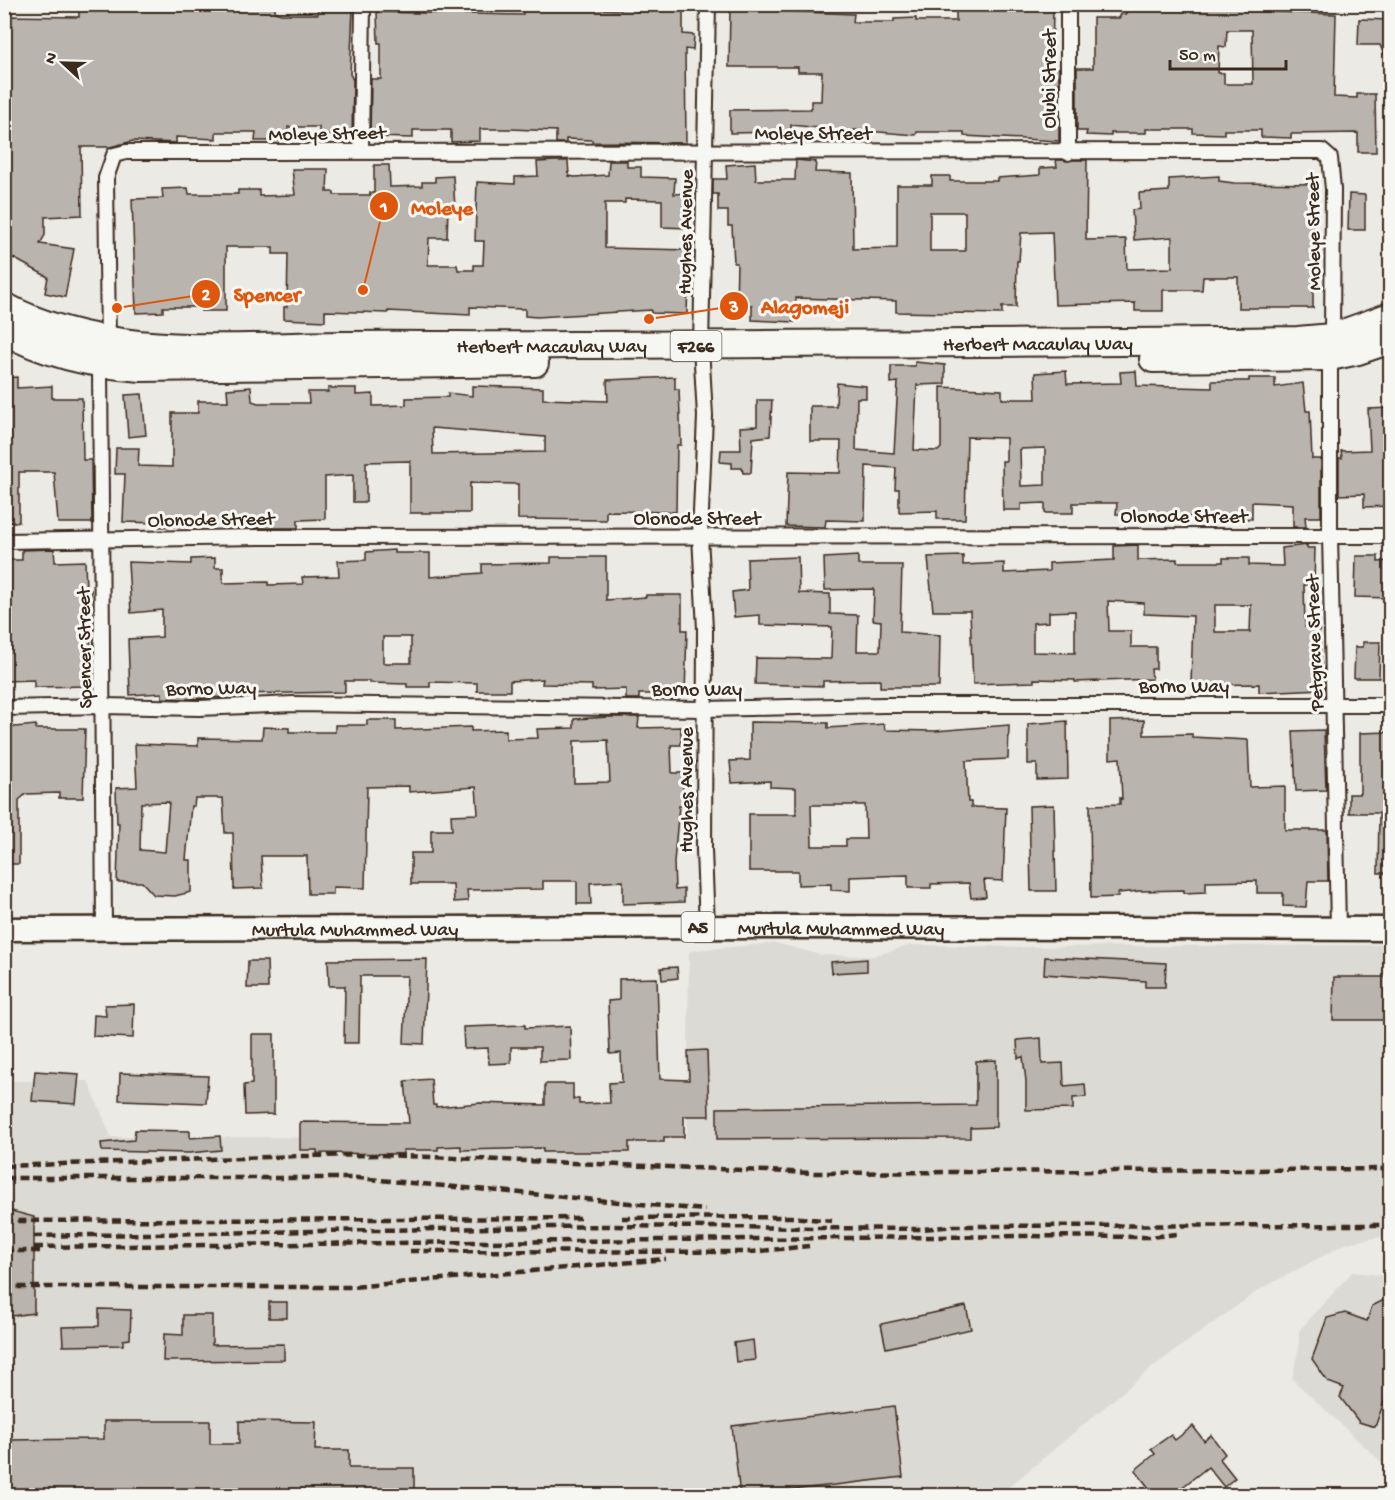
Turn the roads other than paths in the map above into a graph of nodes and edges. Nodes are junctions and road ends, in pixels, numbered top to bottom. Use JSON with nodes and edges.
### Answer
{"nodes":[{"id":1,"x":363,"y":4,"type":"edge"},
{"id":2,"x":708,"y":4,"type":"edge"},
{"id":3,"x":1068,"y":4,"type":"edge"},
{"id":4,"x":361,"y":150,"type":"junction"},
{"id":5,"x":705,"y":153,"type":"junction"},
{"id":6,"x":1068,"y":153,"type":"junction"},
{"id":7,"x":4,"y":306,"type":"edge"},
{"id":8,"x":1390,"y":316,"type":"edge"},
{"id":9,"x":4,"y":331,"type":"edge"},
{"id":10,"x":1390,"y":340,"type":"edge"},
{"id":11,"x":108,"y":341,"type":"junction"},
{"id":12,"x":1331,"y":347,"type":"junction"},
{"id":13,"x":701,"y":354,"type":"junction"},
{"id":14,"x":100,"y":365,"type":"junction"},
{"id":15,"x":1330,"y":534,"type":"junction"},
{"id":16,"x":700,"y":536,"type":"junction"},
{"id":17,"x":1390,"y":536,"type":"edge"},
{"id":18,"x":100,"y":540,"type":"junction"},
{"id":19,"x":4,"y":541,"type":"edge"},
{"id":20,"x":1390,"y":705,"type":"edge"},
{"id":21,"x":104,"y":706,"type":"junction"},
{"id":22,"x":1335,"y":706,"type":"junction"},
{"id":23,"x":4,"y":708,"type":"edge"},
{"id":24,"x":705,"y":709,"type":"junction"},
{"id":25,"x":707,"y":927,"type":"junction"},
{"id":26,"x":1338,"y":928,"type":"junction"},
{"id":27,"x":4,"y":929,"type":"edge"},
{"id":28,"x":104,"y":929,"type":"junction"},
{"id":29,"x":1390,"y":929,"type":"edge"}],
"edges":[{"from":1,"to":4,"type":"street"},
{"from":2,"to":5,"type":"street","name":"Hughes Avenue"},
{"from":3,"to":6,"type":"street","name":"Olubi Street"},
{"from":4,"to":5,"type":"street","name":"Moleye Street"},
{"from":4,"to":11,"type":"street","name":"Moleye Street"},
{"from":5,"to":6,"type":"street","name":"Moleye Street"},
{"from":5,"to":13,"type":"street","name":"Hughes Avenue"},
{"from":6,"to":12,"type":"street","name":"Moleye Street"},
{"from":7,"to":11,"type":"highway","name":"Herbert Macaulay Way","number":"F266"},
{"from":8,"to":12,"type":"highway","name":"Herbert Macaulay Way","number":"F266"},
{"from":9,"to":14,"type":"highway","name":"Herbert Macaulay Way","number":"F266"},
{"from":10,"to":12,"type":"highway","name":"Herbert Macaulay Way","number":"F266"},
{"from":11,"to":13,"type":"highway","name":"Herbert Macaulay Way","number":"F266"},
{"from":12,"to":13,"type":"highway","name":"Herbert Macaulay Way","number":"F266"},
{"from":12,"to":15,"type":"street","name":"Petgrave Street"},
{"from":13,"to":14,"type":"highway","name":"Herbert Macaulay Way","number":"F266"},
{"from":13,"to":16,"type":"street","name":"Hughes Avenue"},
{"from":14,"to":18,"type":"street","name":"Spencer Street"},
{"from":15,"to":16,"type":"street","name":"Olonode Street"},
{"from":15,"to":17,"type":"street","name":"Olonode Street"},
{"from":15,"to":22,"type":"street","name":"Petgrave Street"},
{"from":16,"to":18,"type":"street","name":"Olonode Street"},
{"from":16,"to":24,"type":"street","name":"Hughes Avenue"},
{"from":18,"to":19,"type":"street","name":"Olonode Street"},
{"from":18,"to":21,"type":"street","name":"Spencer Street"},
{"from":20,"to":22,"type":"street","name":"Borno Way"},
{"from":21,"to":23,"type":"street","name":"Borno Way"},
{"from":21,"to":24,"type":"street","name":"Borno Way"},
{"from":21,"to":28,"type":"street","name":"Spencer Street"},
{"from":22,"to":24,"type":"street","name":"Borno Way"},
{"from":22,"to":26,"type":"street","name":"Petgrave Street"},
{"from":24,"to":25,"type":"street","name":"Hughes Avenue"},
{"from":25,"to":26,"type":"main road","name":"Murtula Muhammed Way","number":"A5"},
{"from":25,"to":28,"type":"main road","name":"Murtula Muhammed Way","number":"A5"},
{"from":26,"to":29,"type":"main road","name":"Murtula Muhammed Way","number":"A5"},
{"from":27,"to":28,"type":"main road","name":"Murtula Muhammed Way","number":"A5"}]}
